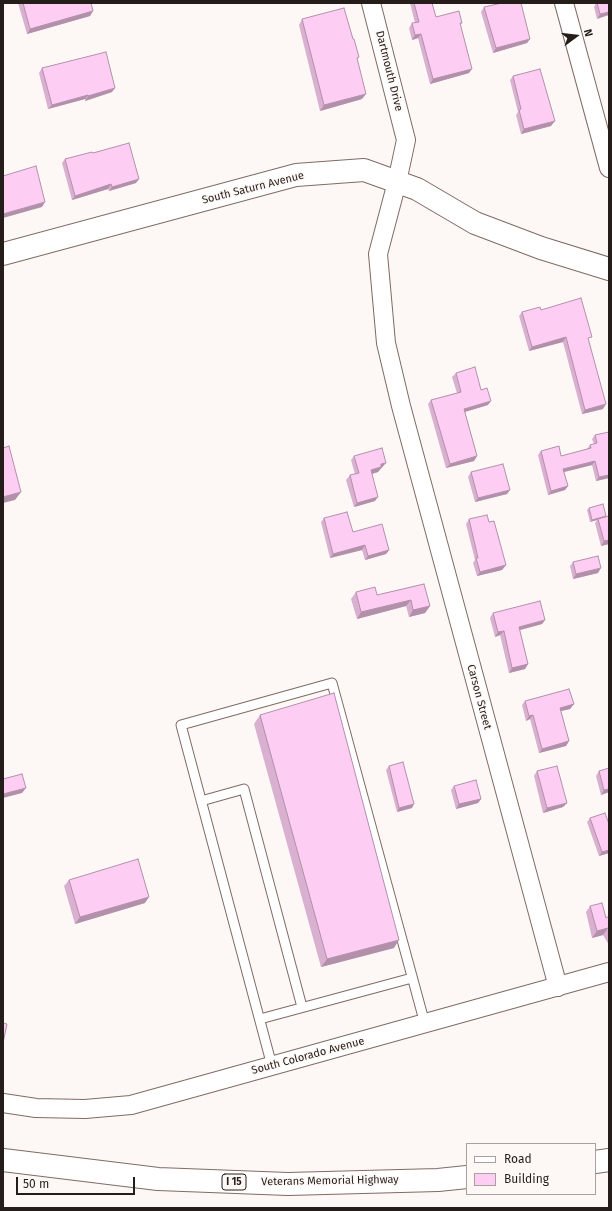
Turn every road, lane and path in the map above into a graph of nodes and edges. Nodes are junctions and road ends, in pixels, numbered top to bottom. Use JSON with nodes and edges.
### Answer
{"nodes":[{"id":1,"x":371,"y":3,"type":"edge"},
{"id":2,"x":564,"y":3,"type":"edge"},
{"id":3,"x":406,"y":140,"type":"joint"},
{"id":4,"x":609,"y":168,"type":"edge"},
{"id":5,"x":397,"y":182,"type":"junction"},
{"id":6,"x":3,"y":254,"type":"edge"},
{"id":7,"x":609,"y":270,"type":"edge"},
{"id":8,"x":201,"y":801,"type":"junction"},
{"id":9,"x":609,"y":972,"type":"edge"},
{"id":10,"x":412,"y":978,"type":"junction"},
{"id":11,"x":558,"y":987,"type":"junction"},
{"id":12,"x":302,"y":1007,"type":"junction"},
{"id":13,"x":260,"y":1019,"type":"junction"},
{"id":14,"x":425,"y":1024,"type":"junction"},
{"id":15,"x":272,"y":1066,"type":"junction"},
{"id":16,"x":3,"y":1102,"type":"edge"},
{"id":17,"x":3,"y":1160,"type":"edge"},
{"id":18,"x":609,"y":1160,"type":"edge"},
{"id":19,"x":596,"y":1162,"type":"edge"},
{"id":20,"x":466,"y":1177,"type":"edge"}],
"edges":[{"from":1,"to":3,"type":"street","name":"Dartmouth Drive"},
{"from":2,"to":4,"type":"street"},
{"from":3,"to":5,"type":"street","name":"Carson Street"},
{"from":5,"to":6,"type":"main road","name":"South Saturn Avenue"},
{"from":5,"to":7,"type":"main road","name":"South Saturn Avenue"},
{"from":5,"to":11,"type":"street","name":"Carson Street"},
{"from":8,"to":10,"type":"lane"},
{"from":8,"to":12,"type":"lane"},
{"from":8,"to":13,"type":"lane"},
{"from":9,"to":11,"type":"street","name":"South Colorado Avenue"},
{"from":10,"to":12,"type":"lane"},
{"from":10,"to":14,"type":"lane"},
{"from":11,"to":14,"type":"street","name":"South Colorado Avenue"},
{"from":12,"to":13,"type":"lane"},
{"from":13,"to":15,"type":"lane"},
{"from":14,"to":15,"type":"street","name":"South Colorado Avenue"},
{"from":15,"to":16,"type":"street","name":"South Colorado Avenue"},
{"from":17,"to":20,"type":"main road","name":"Veterans Memorial Highway","number":"I 15"},
{"from":18,"to":19,"type":"main road"}]}
